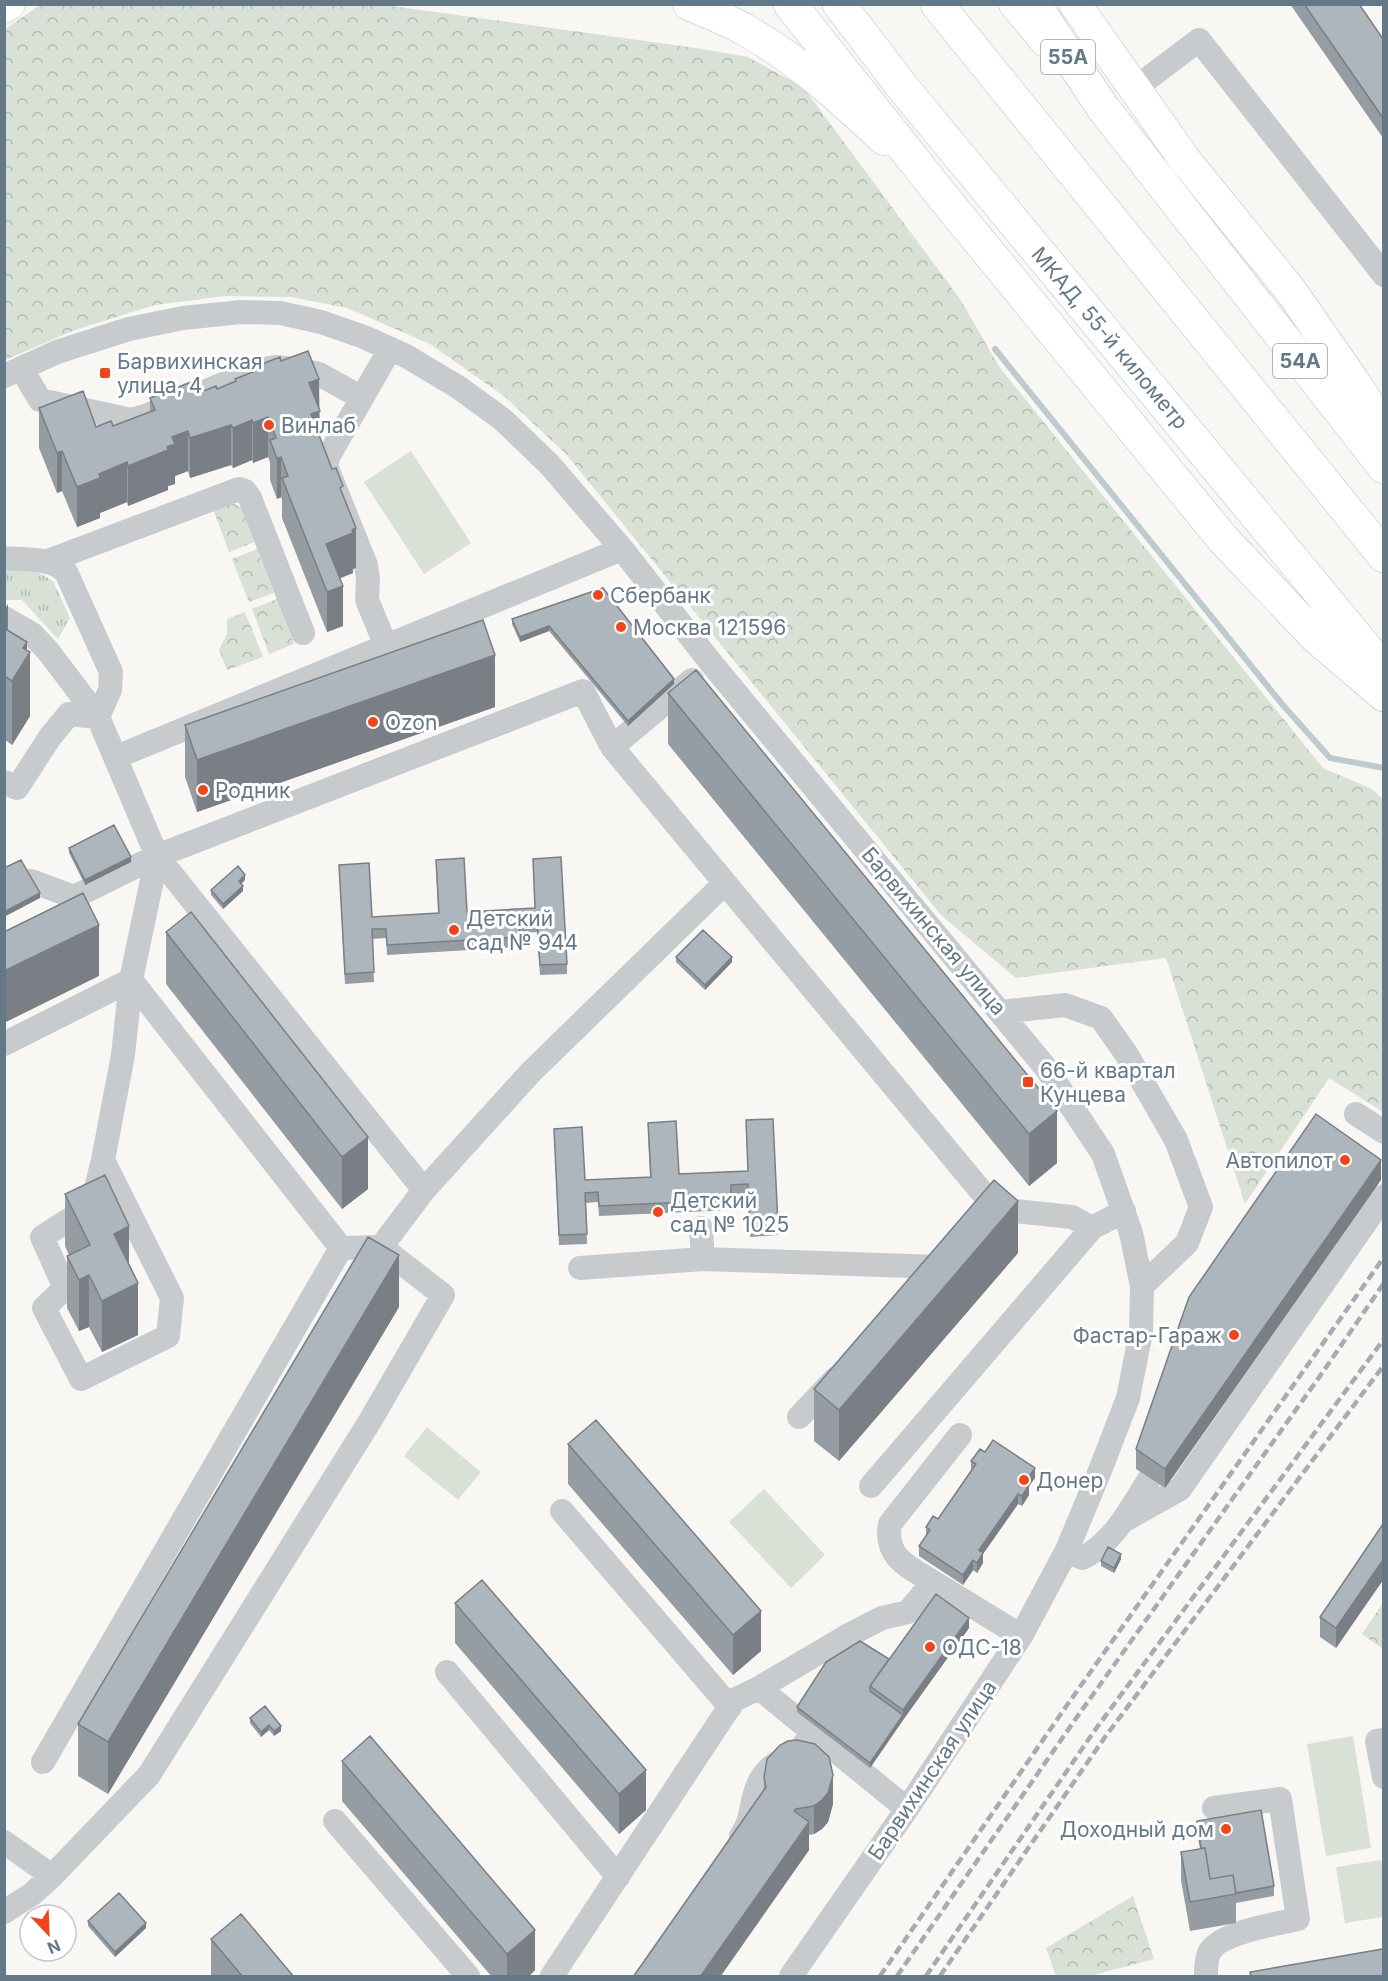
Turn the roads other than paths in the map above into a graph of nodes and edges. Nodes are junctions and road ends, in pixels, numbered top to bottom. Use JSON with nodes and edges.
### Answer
{"nodes":[{"id":1,"x":9,"y":4,"type":"edge"},
{"id":2,"x":688,"y":4,"type":"edge"},
{"id":3,"x":790,"y":4,"type":"edge"},
{"id":4,"x":838,"y":4,"type":"edge"},
{"id":5,"x":937,"y":4,"type":"edge"},
{"id":6,"x":1015,"y":4,"type":"edge"},
{"id":7,"x":1034,"y":4,"type":"edge"},
{"id":8,"x":1075,"y":4,"type":"edge"},
{"id":9,"x":4,"y":7,"type":"edge"},
{"id":10,"x":1134,"y":89,"type":"junction"},
{"id":11,"x":1103,"y":108,"type":"junction"},
{"id":12,"x":939,"y":192,"type":"junction"},
{"id":13,"x":1383,"y":275,"type":"edge"},
{"id":14,"x":390,"y":349,"type":"junction"},
{"id":15,"x":13,"y":372,"type":"edge"},
{"id":16,"x":362,"y":398,"type":"junction"},
{"id":17,"x":1383,"y":428,"type":"edge"},
{"id":18,"x":1383,"y":467,"type":"edge"},
{"id":19,"x":622,"y":549,"type":"junction"},
{"id":20,"x":1383,"y":556,"type":"edge"},
{"id":21,"x":4,"y":558,"type":"edge"},
{"id":22,"x":48,"y":561,"type":"junction"},
{"id":23,"x":4,"y":618,"type":"edge"},
{"id":24,"x":303,"y":633,"type":"dead end"},
{"id":25,"x":386,"y":646,"type":"junction"},
{"id":26,"x":712,"y":664,"type":"junction"},
{"id":27,"x":1383,"y":670,"type":"edge"},
{"id":28,"x":1383,"y":695,"type":"edge"},
{"id":29,"x":98,"y":717,"type":"junction"},
{"id":30,"x":612,"y":747,"type":"junction"},
{"id":31,"x":116,"y":757,"type":"junction"},
{"id":32,"x":4,"y":782,"type":"edge"},
{"id":33,"x":157,"y":856,"type":"junction"},
{"id":34,"x":31,"y":881,"type":"edge"},
{"id":35,"x":725,"y":883,"type":"junction"},
{"id":36,"x":74,"y":897,"type":"junction"},
{"id":37,"x":44,"y":914,"type":"edge"},
{"id":38,"x":131,"y":980,"type":"junction"},
{"id":39,"x":1000,"y":1012,"type":"junction"},
{"id":40,"x":4,"y":1044,"type":"edge"},
{"id":41,"x":1356,"y":1114,"type":"dead end"},
{"id":42,"x":1383,"y":1132,"type":"edge"},
{"id":43,"x":103,"y":1160,"type":"junction"},
{"id":44,"x":424,"y":1190,"type":"junction"},
{"id":45,"x":1383,"y":1196,"type":"edge"},
{"id":46,"x":1124,"y":1211,"type":"junction"},
{"id":47,"x":701,"y":1228,"type":"dead end"},
{"id":48,"x":1092,"y":1228,"type":"junction"},
{"id":49,"x":381,"y":1247,"type":"junction"},
{"id":50,"x":341,"y":1248,"type":"junction"},
{"id":51,"x":703,"y":1259,"type":"junction"},
{"id":52,"x":579,"y":1268,"type":"dead end"},
{"id":53,"x":1142,"y":1286,"type":"junction"},
{"id":54,"x":916,"y":1292,"type":"edge"},
{"id":55,"x":854,"y":1359,"type":"edge"},
{"id":56,"x":799,"y":1418,"type":"dead end"},
{"id":57,"x":960,"y":1435,"type":"dead end"},
{"id":58,"x":1150,"y":1478,"type":"edge"},
{"id":59,"x":871,"y":1486,"type":"dead end"},
{"id":60,"x":562,"y":1511,"type":"dead end"},
{"id":61,"x":1123,"y":1521,"type":"junction"},
{"id":62,"x":1067,"y":1550,"type":"junction"},
{"id":63,"x":933,"y":1582,"type":"junction"},
{"id":64,"x":1021,"y":1636,"type":"junction"},
{"id":65,"x":447,"y":1672,"type":"dead end"},
{"id":66,"x":759,"y":1688,"type":"junction"},
{"id":67,"x":730,"y":1707,"type":"junction"},
{"id":68,"x":812,"y":1732,"type":"junction"},
{"id":69,"x":1383,"y":1740,"type":"edge"},
{"id":70,"x":43,"y":1762,"type":"dead end"},
{"id":71,"x":1383,"y":1778,"type":"edge"},
{"id":72,"x":1214,"y":1808,"type":"dead end"},
{"id":73,"x":907,"y":1809,"type":"junction"},
{"id":74,"x":335,"y":1821,"type":"dead end"},
{"id":75,"x":4,"y":1842,"type":"edge"},
{"id":76,"x":731,"y":1851,"type":"edge"},
{"id":77,"x":52,"y":1876,"type":"junction"},
{"id":78,"x":618,"y":1877,"type":"junction"},
{"id":79,"x":4,"y":1912,"type":"edge"},
{"id":80,"x":468,"y":1977,"type":"edge"},
{"id":81,"x":552,"y":1977,"type":"edge"},
{"id":82,"x":791,"y":1977,"type":"edge"},
{"id":83,"x":1206,"y":1977,"type":"edge"}],
"edges":[{"from":1,"to":9,"type":"main road"},
{"from":2,"to":12,"type":"main road"},
{"from":3,"to":12,"type":"highway"},
{"from":4,"to":27,"type":"highway","name":"МКАД, 55-й километр"},
{"from":5,"to":20,"type":"highway"},
{"from":6,"to":11,"type":"main road","number":"54А"},
{"from":7,"to":11,"type":"highway","number":"55А"},
{"from":8,"to":10,"type":"main road"},
{"from":10,"to":13,"type":"street"},
{"from":10,"to":17,"type":"main road"},
{"from":11,"to":18,"type":"highway","number":"54А"},
{"from":12,"to":28,"type":"highway"},
{"from":14,"to":15,"type":"street","name":"Барвихинская улица"},
{"from":14,"to":16,"type":"street"},
{"from":14,"to":19,"type":"street","name":"Барвихинская улица"},
{"from":15,"to":16,"type":"street"},
{"from":16,"to":25,"type":"street"},
{"from":19,"to":25,"type":"street"},
{"from":19,"to":26,"type":"street","name":"Барвихинская улица"},
{"from":21,"to":22,"type":"street"},
{"from":22,"to":24,"type":"street"},
{"from":22,"to":29,"type":"street"},
{"from":23,"to":29,"type":"street"},
{"from":25,"to":31,"type":"street"},
{"from":26,"to":30,"type":"street"},
{"from":26,"to":39,"type":"street","name":"Барвихинская улица"},
{"from":29,"to":31,"type":"street"},
{"from":29,"to":32,"type":"street"},
{"from":30,"to":33,"type":"street"},
{"from":30,"to":35,"type":"street"},
{"from":31,"to":33,"type":"street"},
{"from":33,"to":36,"type":"street"},
{"from":33,"to":38,"type":"street"},
{"from":33,"to":44,"type":"street"},
{"from":34,"to":36,"type":"street"},
{"from":35,"to":44,"type":"street"},
{"from":35,"to":48,"type":"street"},
{"from":36,"to":37,"type":"street"},
{"from":38,"to":40,"type":"street"},
{"from":38,"to":43,"type":"street"},
{"from":38,"to":50,"type":"street"},
{"from":39,"to":46,"type":"street","name":"Барвихинская улица"},
{"from":39,"to":53,"type":"street"},
{"from":41,"to":42,"type":"street"},
{"from":43,"to":43,"type":"street"},
{"from":44,"to":49,"type":"street"},
{"from":45,"to":61,"type":"street"},
{"from":46,"to":48,"type":"street"},
{"from":46,"to":53,"type":"street","name":"Барвихинская улица"},
{"from":47,"to":51,"type":"street"},
{"from":48,"to":59,"type":"street"},
{"from":49,"to":50,"type":"street"},
{"from":49,"to":77,"type":"street"},
{"from":50,"to":70,"type":"street"},
{"from":51,"to":52,"type":"street"},
{"from":51,"to":54,"type":"street"},
{"from":53,"to":62,"type":"street","name":"Барвихинская улица"},
{"from":55,"to":56,"type":"street"},
{"from":57,"to":63,"type":"street"},
{"from":58,"to":61,"type":"street"},
{"from":60,"to":67,"type":"street"},
{"from":61,"to":62,"type":"street"},
{"from":62,"to":64,"type":"street","name":"Барвихинская улица"},
{"from":63,"to":64,"type":"street"},
{"from":63,"to":66,"type":"street"},
{"from":64,"to":73,"type":"street","name":"Барвихинская улица"},
{"from":65,"to":78,"type":"street"},
{"from":66,"to":67,"type":"street"},
{"from":66,"to":68,"type":"street"},
{"from":67,"to":78,"type":"street"},
{"from":68,"to":73,"type":"street"},
{"from":68,"to":76,"type":"street"},
{"from":69,"to":71,"type":"street"},
{"from":72,"to":83,"type":"street"},
{"from":73,"to":82,"type":"street","name":"Барвихинская улица"},
{"from":74,"to":80,"type":"street"},
{"from":75,"to":77,"type":"street"},
{"from":77,"to":79,"type":"street"},
{"from":78,"to":81,"type":"street"}]}
